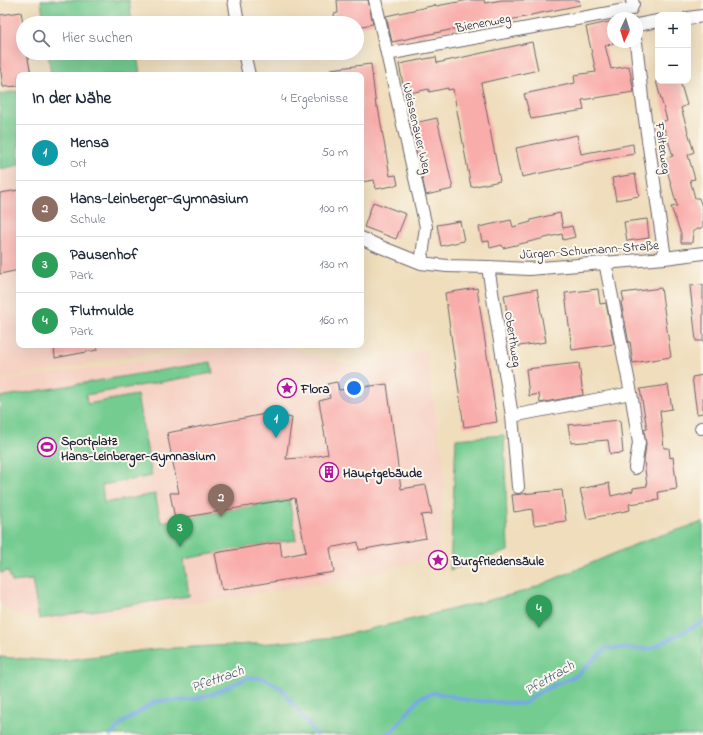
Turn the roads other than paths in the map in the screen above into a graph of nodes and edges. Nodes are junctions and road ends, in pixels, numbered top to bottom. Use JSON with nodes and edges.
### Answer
{"nodes":[{"id":1,"x":234,"y":0,"type":"edge"},
{"id":2,"x":375,"y":0,"type":"edge"},
{"id":3,"x":631,"y":4,"type":"edge"},
{"id":4,"x":237,"y":16,"type":"edge"},
{"id":5,"x":703,"y":16,"type":"edge"},
{"id":6,"x":691,"y":18,"type":"edge"},
{"id":7,"x":655,"y":21,"type":"edge"},
{"id":8,"x":643,"y":23,"type":"edge"},
{"id":9,"x":637,"y":48,"type":"edge"},
{"id":10,"x":387,"y":54,"type":"junction"},
{"id":11,"x":246,"y":60,"type":"edge"},
{"id":12,"x":248,"y":72,"type":"edge"},
{"id":13,"x":364,"y":240,"type":"edge"},
{"id":14,"x":703,"y":253,"type":"edge"},
{"id":15,"x":665,"y":258,"type":"junction"},
{"id":16,"x":605,"y":262,"type":"junction"},
{"id":17,"x":421,"y":263,"type":"junction"},
{"id":18,"x":488,"y":267,"type":"junction"},
{"id":19,"x":631,"y":393,"type":"junction"},
{"id":20,"x":512,"y":416,"type":"junction"},
{"id":21,"x":635,"y":468,"type":"dead end"},
{"id":22,"x":518,"y":487,"type":"dead end"}],
"edges":[{"from":1,"to":4,"type":"street"},
{"from":2,"to":10,"type":"street","name":"Weissenauer Weg"},
{"from":3,"to":10,"type":"street","name":"Bienenweg"},
{"from":5,"to":6,"type":"street"},
{"from":7,"to":8,"type":"street"},
{"from":9,"to":15,"type":"street","name":"Falterweg"},
{"from":10,"to":17,"type":"street","name":"Weissenauer Weg"},
{"from":11,"to":12,"type":"street"},
{"from":13,"to":17,"type":"street","name":"Jürgen-Schumann-Straße"},
{"from":14,"to":15,"type":"street","name":"Jürgen-Schumann-Straße"},
{"from":15,"to":16,"type":"street","name":"Jürgen-Schumann-Straße"},
{"from":16,"to":18,"type":"street","name":"Jürgen-Schumann-Straße"},
{"from":16,"to":19,"type":"street"},
{"from":17,"to":18,"type":"street","name":"Jürgen-Schumann-Straße"},
{"from":18,"to":20,"type":"street","name":"Oberthweg"},
{"from":19,"to":20,"type":"street"},
{"from":19,"to":21,"type":"street"},
{"from":20,"to":22,"type":"street","name":"Oberthweg"}]}
